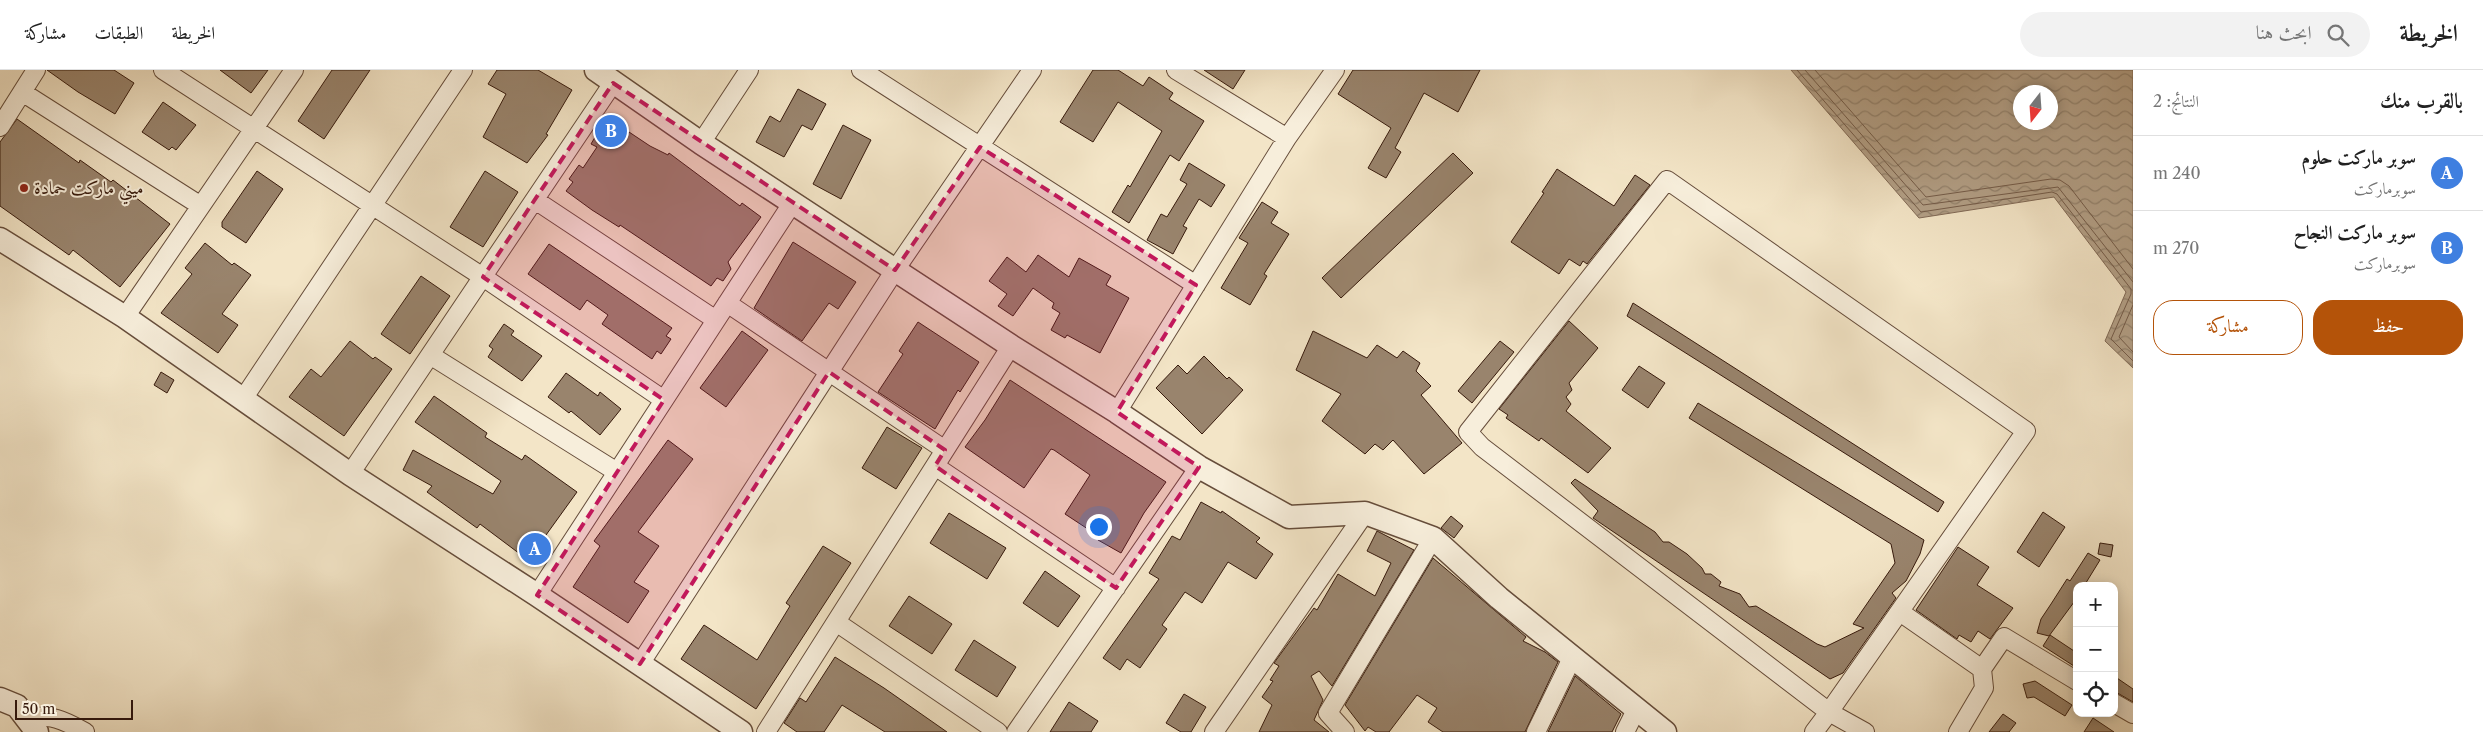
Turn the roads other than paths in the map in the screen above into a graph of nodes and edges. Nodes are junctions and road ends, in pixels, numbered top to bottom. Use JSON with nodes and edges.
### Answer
{"nodes":[{"id":1,"x":36,"y":70,"type":"edge"},
{"id":2,"x":163,"y":70,"type":"edge"},
{"id":3,"x":294,"y":70,"type":"edge"},
{"id":4,"x":463,"y":70,"type":"edge"},
{"id":5,"x":749,"y":70,"type":"edge"},
{"id":6,"x":861,"y":70,"type":"edge"},
{"id":7,"x":1032,"y":70,"type":"edge"},
{"id":8,"x":1176,"y":70,"type":"edge"},
{"id":9,"x":1335,"y":70,"type":"edge"},
{"id":10,"x":604,"y":77,"type":"edge"},
{"id":11,"x":22,"y":92,"type":"junction"},
{"id":12,"x":0,"y":127,"type":"edge"},
{"id":13,"x":253,"y":129,"type":"junction"},
{"id":14,"x":1287,"y":138,"type":"junction"},
{"id":15,"x":701,"y":143,"type":"junction"},
{"id":16,"x":980,"y":147,"type":"junction"},
{"id":17,"x":535,"y":200,"type":"junction"},
{"id":18,"x":792,"y":202,"type":"junction"},
{"id":19,"x":201,"y":206,"type":"junction"},
{"id":20,"x":371,"y":207,"type":"junction"},
{"id":21,"x":0,"y":240,"type":"edge"},
{"id":22,"x":895,"y":270,"type":"junction"},
{"id":23,"x":483,"y":277,"type":"junction"},
{"id":24,"x":1196,"y":285,"type":"junction"},
{"id":25,"x":727,"y":303,"type":"junction"},
{"id":26,"x":125,"y":317,"type":"junction"},
{"id":27,"x":716,"y":320,"type":"junction"},
{"id":28,"x":1011,"y":346,"type":"junction"},
{"id":29,"x":430,"y":355,"type":"junction"},
{"id":30,"x":829,"y":372,"type":"junction"},
{"id":31,"x":243,"y":399,"type":"junction"},
{"id":32,"x":664,"y":400,"type":"junction"},
{"id":33,"x":1117,"y":412,"type":"junction"},
{"id":34,"x":945,"y":450,"type":"junction"},
{"id":35,"x":935,"y":466,"type":"junction"},
{"id":36,"x":1199,"y":468,"type":"junction"},
{"id":37,"x":617,"y":472,"type":"junction"},
{"id":38,"x":350,"y":474,"type":"junction"},
{"id":39,"x":1365,"y":513,"type":"junction"},
{"id":40,"x":1433,"y":538,"type":"junction"},
{"id":41,"x":1116,"y":588,"type":"junction"},
{"id":42,"x":537,"y":594,"type":"junction"},
{"id":43,"x":1900,"y":612,"type":"junction"},
{"id":44,"x":836,"y":622,"type":"junction"},
{"id":45,"x":1572,"y":658,"type":"junction"},
{"id":46,"x":640,"y":664,"type":"junction"},
{"id":47,"x":1982,"y":669,"type":"junction"},
{"id":48,"x":2073,"y":679,"type":"edge"},
{"id":49,"x":0,"y":699,"type":"edge"},
{"id":50,"x":2118,"y":705,"type":"edge"},
{"id":51,"x":1637,"y":708,"type":"junction"},
{"id":52,"x":1829,"y":712,"type":"junction"},
{"id":53,"x":2133,"y":714,"type":"edge"},
{"id":54,"x":31,"y":724,"type":"edge"},
{"id":55,"x":85,"y":732,"type":"edge"},
{"id":56,"x":741,"y":732,"type":"edge"},
{"id":57,"x":766,"y":732,"type":"edge"},
{"id":58,"x":998,"y":732,"type":"edge"},
{"id":59,"x":1016,"y":732,"type":"edge"},
{"id":60,"x":1214,"y":732,"type":"edge"},
{"id":61,"x":1345,"y":732,"type":"edge"},
{"id":62,"x":1536,"y":732,"type":"edge"},
{"id":63,"x":1625,"y":732,"type":"edge"},
{"id":64,"x":1665,"y":732,"type":"edge"},
{"id":65,"x":1814,"y":732,"type":"edge"},
{"id":66,"x":1865,"y":732,"type":"edge"},
{"id":67,"x":1958,"y":732,"type":"edge"}],
"edges":[{"from":1,"to":11,"type":"street"},
{"from":2,"to":13,"type":"street"},
{"from":3,"to":13,"type":"street"},
{"from":4,"to":20,"type":"street"},
{"from":5,"to":15,"type":"street"},
{"from":6,"to":16,"type":"street"},
{"from":7,"to":16,"type":"street"},
{"from":8,"to":14,"type":"street"},
{"from":9,"to":14,"type":"street"},
{"from":10,"to":15,"type":"street"},
{"from":10,"to":17,"type":"street"},
{"from":11,"to":12,"type":"street"},
{"from":11,"to":19,"type":"street"},
{"from":13,"to":19,"type":"street"},
{"from":13,"to":20,"type":"street"},
{"from":14,"to":24,"type":"street"},
{"from":15,"to":18,"type":"street"},
{"from":16,"to":22,"type":"street"},
{"from":16,"to":24,"type":"street"},
{"from":17,"to":23,"type":"street"},
{"from":17,"to":27,"type":"street"},
{"from":18,"to":22,"type":"street"},
{"from":18,"to":25,"type":"street"},
{"from":19,"to":26,"type":"street"},
{"from":20,"to":23,"type":"street"},
{"from":20,"to":31,"type":"street"},
{"from":21,"to":26,"type":"street"},
{"from":22,"to":28,"type":"street"},
{"from":22,"to":30,"type":"street"},
{"from":23,"to":29,"type":"street"},
{"from":23,"to":32,"type":"street"},
{"from":24,"to":33,"type":"street"},
{"from":25,"to":27,"type":"street"},
{"from":25,"to":30,"type":"street"},
{"from":26,"to":31,"type":"street"},
{"from":27,"to":32,"type":"street"},
{"from":28,"to":33,"type":"street"},
{"from":28,"to":34,"type":"street"},
{"from":29,"to":37,"type":"street"},
{"from":29,"to":38,"type":"street"},
{"from":30,"to":34,"type":"street"},
{"from":30,"to":46,"type":"street"},
{"from":31,"to":38,"type":"street"},
{"from":32,"to":37,"type":"street"},
{"from":33,"to":36,"type":"street"},
{"from":34,"to":35,"type":"street"},
{"from":35,"to":41,"type":"street"},
{"from":35,"to":44,"type":"street"},
{"from":36,"to":39,"type":"street"},
{"from":36,"to":41,"type":"street"},
{"from":37,"to":42,"type":"street"},
{"from":38,"to":42,"type":"street"},
{"from":39,"to":40,"type":"street"},
{"from":39,"to":60,"type":"street"},
{"from":40,"to":45,"type":"street"},
{"from":40,"to":61,"type":"street"},
{"from":41,"to":59,"type":"street"},
{"from":42,"to":46,"type":"street"},
{"from":43,"to":47,"type":"street"},
{"from":43,"to":52,"type":"street"},
{"from":43,"to":52,"type":"street"},
{"from":44,"to":57,"type":"street"},
{"from":44,"to":58,"type":"street"},
{"from":45,"to":51,"type":"street"},
{"from":45,"to":62,"type":"street"},
{"from":46,"to":56,"type":"street"},
{"from":47,"to":48,"type":"street"},
{"from":47,"to":67,"type":"street"},
{"from":49,"to":54,"type":"street"},
{"from":50,"to":53,"type":"street"},
{"from":51,"to":63,"type":"street"},
{"from":51,"to":64,"type":"street"},
{"from":52,"to":65,"type":"street"},
{"from":52,"to":66,"type":"street"},
{"from":54,"to":55,"type":"street"}]}
